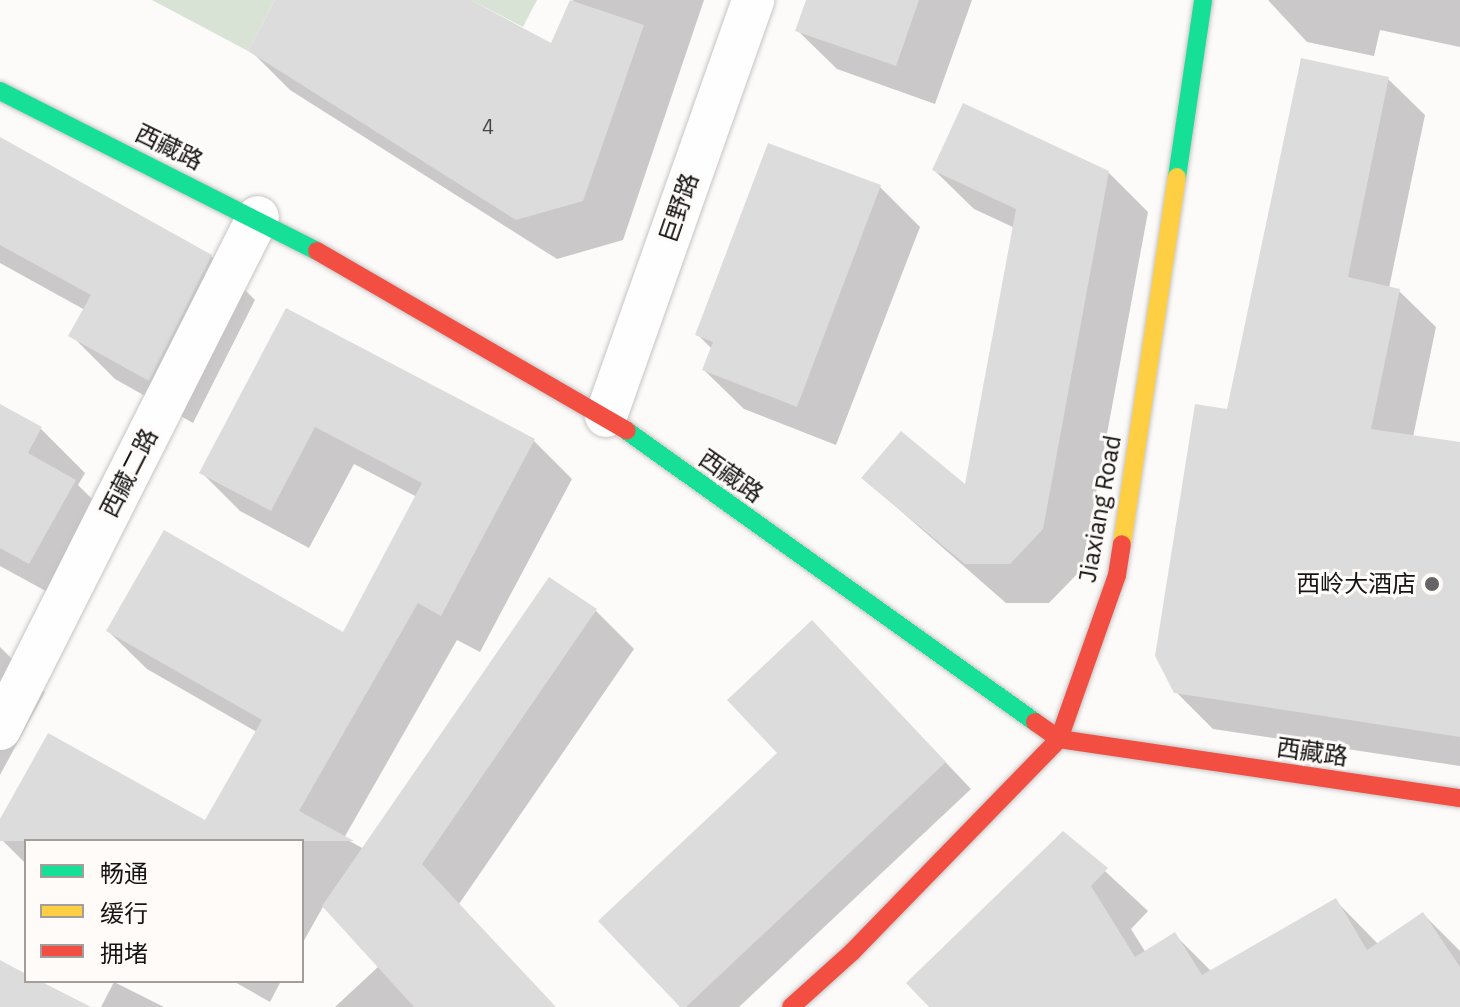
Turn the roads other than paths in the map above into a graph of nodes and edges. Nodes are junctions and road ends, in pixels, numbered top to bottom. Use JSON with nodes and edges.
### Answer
{"nodes":[{"id":1,"x":753,"y":0,"type":"edge"},
{"id":2,"x":1203,"y":0,"type":"edge"},
{"id":3,"x":0,"y":91,"type":"edge"},
{"id":4,"x":258,"y":217,"type":"junction"},
{"id":5,"x":606,"y":416,"type":"junction"},
{"id":6,"x":0,"y":729,"type":"edge"},
{"id":7,"x":1059,"y":739,"type":"junction"},
{"id":8,"x":1460,"y":798,"type":"edge"},
{"id":9,"x":791,"y":1007,"type":"edge"}],
"edges":[{"from":1,"to":5,"type":"street","name":"巨野路"},
{"from":2,"to":7,"type":"street","name":"Jiaxiang Road"},
{"from":3,"to":4,"type":"street","name":"西藏路"},
{"from":4,"to":5,"type":"street","name":"西藏路"},
{"from":4,"to":6,"type":"street","name":"西藏二路"},
{"from":5,"to":7,"type":"street","name":"西藏路"},
{"from":7,"to":8,"type":"street","name":"西藏路"},
{"from":7,"to":9,"type":"street","name":"Jiaxiang Road"}]}
